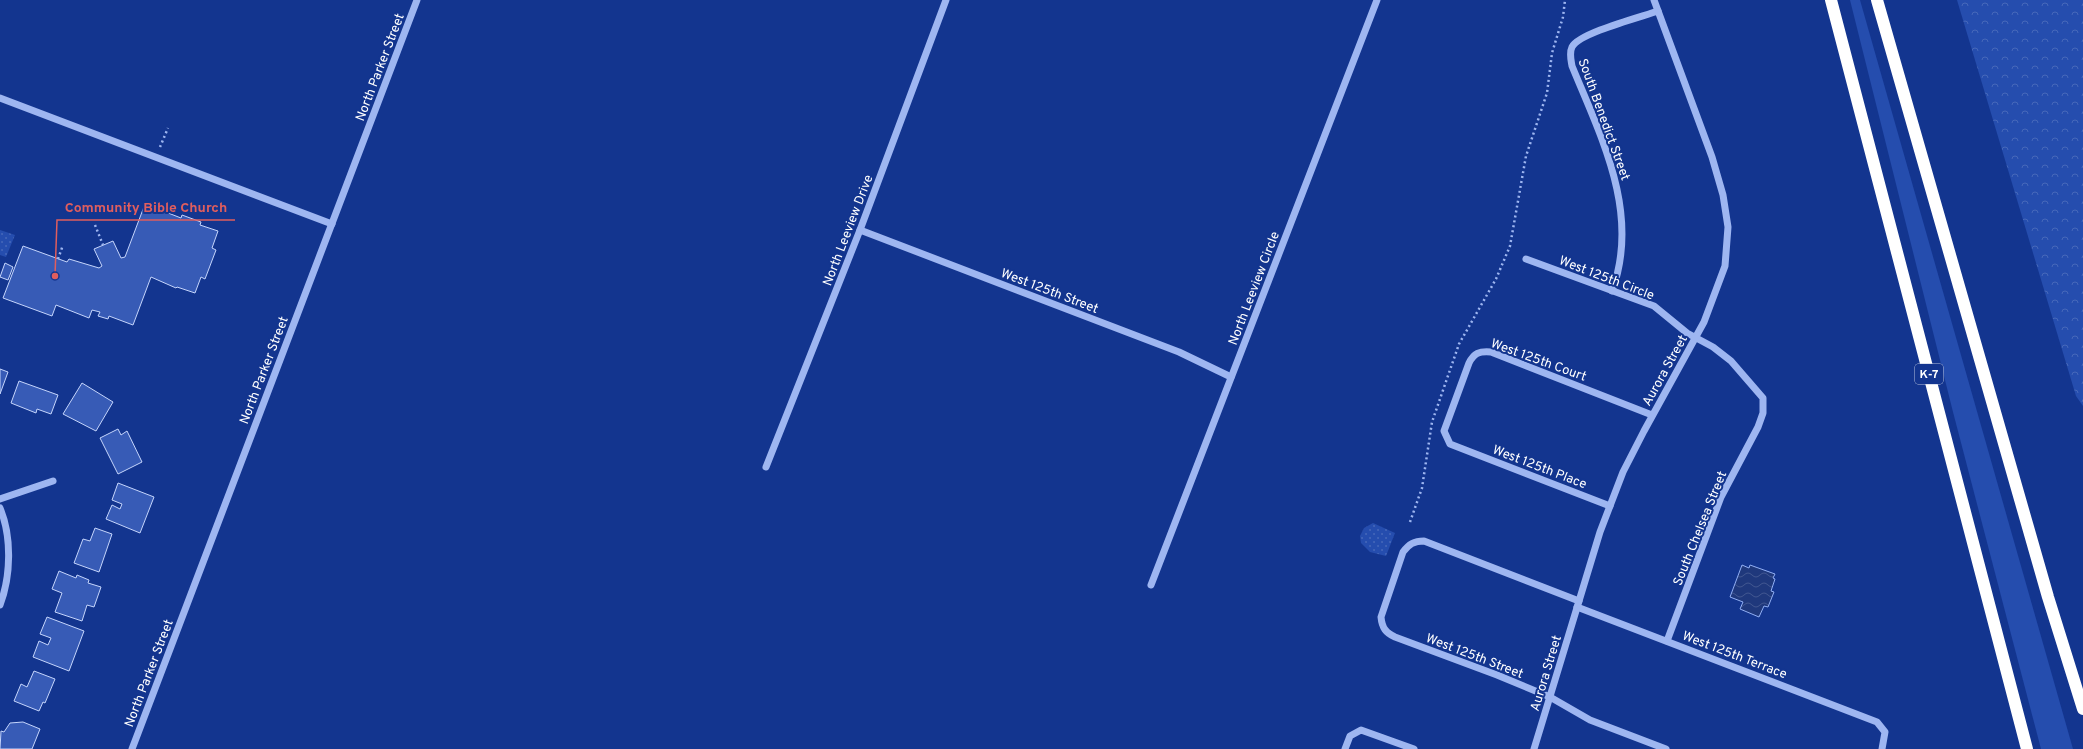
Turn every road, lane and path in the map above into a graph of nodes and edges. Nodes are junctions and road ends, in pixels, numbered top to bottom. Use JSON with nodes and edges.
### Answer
{"nodes":[{"id":1,"x":417,"y":0,"type":"edge"},
{"id":2,"x":946,"y":0,"type":"edge"},
{"id":3,"x":1377,"y":0,"type":"edge"},
{"id":4,"x":1565,"y":0,"type":"edge"},
{"id":5,"x":1654,"y":0,"type":"edge"},
{"id":6,"x":1831,"y":0,"type":"edge"},
{"id":7,"x":1877,"y":0,"type":"edge"},
{"id":8,"x":1658,"y":11,"type":"junction"},
{"id":9,"x":0,"y":98,"type":"edge"},
{"id":10,"x":168,"y":128,"type":"dead end"},
{"id":11,"x":159,"y":149,"type":"dead end"},
{"id":12,"x":332,"y":224,"type":"junction"},
{"id":13,"x":95,"y":225,"type":"dead end"},
{"id":14,"x":860,"y":230,"type":"junction"},
{"id":15,"x":63,"y":245,"type":"dead end"},
{"id":16,"x":103,"y":245,"type":"dead end"},
{"id":17,"x":58,"y":259,"type":"dead end"},
{"id":18,"x":1526,"y":259,"type":"dead end"},
{"id":19,"x":1612,"y":291,"type":"junction"},
{"id":20,"x":1695,"y":338,"type":"junction"},
{"id":21,"x":1231,"y":377,"type":"junction"},
{"id":22,"x":1652,"y":415,"type":"junction"},
{"id":23,"x":1461,"y":449,"type":"joint"},
{"id":24,"x":766,"y":467,"type":"dead end"},
{"id":25,"x":53,"y":481,"type":"dead end"},
{"id":26,"x":0,"y":499,"type":"edge"},
{"id":27,"x":1610,"y":506,"type":"junction"},
{"id":28,"x":0,"y":508,"type":"edge"},
{"id":29,"x":1410,"y":522,"type":"dead end"},
{"id":30,"x":1412,"y":543,"type":"joint"},
{"id":31,"x":1152,"y":585,"type":"dead end"},
{"id":32,"x":1578,"y":604,"type":"junction"},
{"id":33,"x":0,"y":605,"type":"edge"},
{"id":34,"x":1667,"y":642,"type":"junction"},
{"id":35,"x":1550,"y":697,"type":"junction"},
{"id":36,"x":2083,"y":709,"type":"edge"},
{"id":37,"x":132,"y":749,"type":"edge"},
{"id":38,"x":1345,"y":749,"type":"edge"},
{"id":39,"x":1414,"y":749,"type":"edge"},
{"id":40,"x":1534,"y":749,"type":"edge"},
{"id":41,"x":1666,"y":749,"type":"edge"},
{"id":42,"x":1882,"y":749,"type":"edge"},
{"id":43,"x":2027,"y":749,"type":"edge"}],
"edges":[{"from":1,"to":12,"type":"street","name":"North Parker Street"},
{"from":2,"to":14,"type":"street","name":"North Leeview Drive"},
{"from":3,"to":21,"type":"street","name":"North Leeview Circle"},
{"from":4,"to":29,"type":"path"},
{"from":5,"to":8,"type":"street","name":"Aurora Street"},
{"from":6,"to":43,"type":"highway","number":"K-7"},
{"from":7,"to":36,"type":"highway"},
{"from":8,"to":19,"type":"street","name":"South Benedict Street"},
{"from":8,"to":20,"type":"street","name":"Aurora Street"},
{"from":9,"to":12,"type":"street"},
{"from":10,"to":11,"type":"path"},
{"from":12,"to":37,"type":"street","name":"North Parker Street"},
{"from":13,"to":16,"type":"path"},
{"from":14,"to":21,"type":"street","name":"West 125th Street"},
{"from":14,"to":24,"type":"street","name":"North Leeview Drive"},
{"from":15,"to":17,"type":"path"},
{"from":18,"to":19,"type":"street","name":"West 125th Circle"},
{"from":19,"to":20,"type":"street","name":"West 125th Circle"},
{"from":20,"to":22,"type":"street","name":"Aurora Street"},
{"from":20,"to":34,"type":"street","name":"South Chelsea Street"},
{"from":21,"to":31,"type":"street","name":"North Leeview Circle"},
{"from":22,"to":23,"type":"street","name":"West 125th Court"},
{"from":22,"to":27,"type":"street","name":"Aurora Street"},
{"from":23,"to":27,"type":"street","name":"West 125th Place"},
{"from":25,"to":26,"type":"street"},
{"from":27,"to":32,"type":"street","name":"Aurora Street"},
{"from":28,"to":33,"type":"street"},
{"from":30,"to":32,"type":"street","name":"West 125th Terrace"},
{"from":30,"to":35,"type":"street","name":"West 125th Street"},
{"from":32,"to":34,"type":"street","name":"West 125th Terrace"},
{"from":32,"to":35,"type":"street","name":"Aurora Street"},
{"from":34,"to":42,"type":"street","name":"West 125th Terrace"},
{"from":35,"to":40,"type":"street","name":"Aurora Street"},
{"from":35,"to":41,"type":"street","name":"West 125th Street"},
{"from":38,"to":39,"type":"street"}]}
